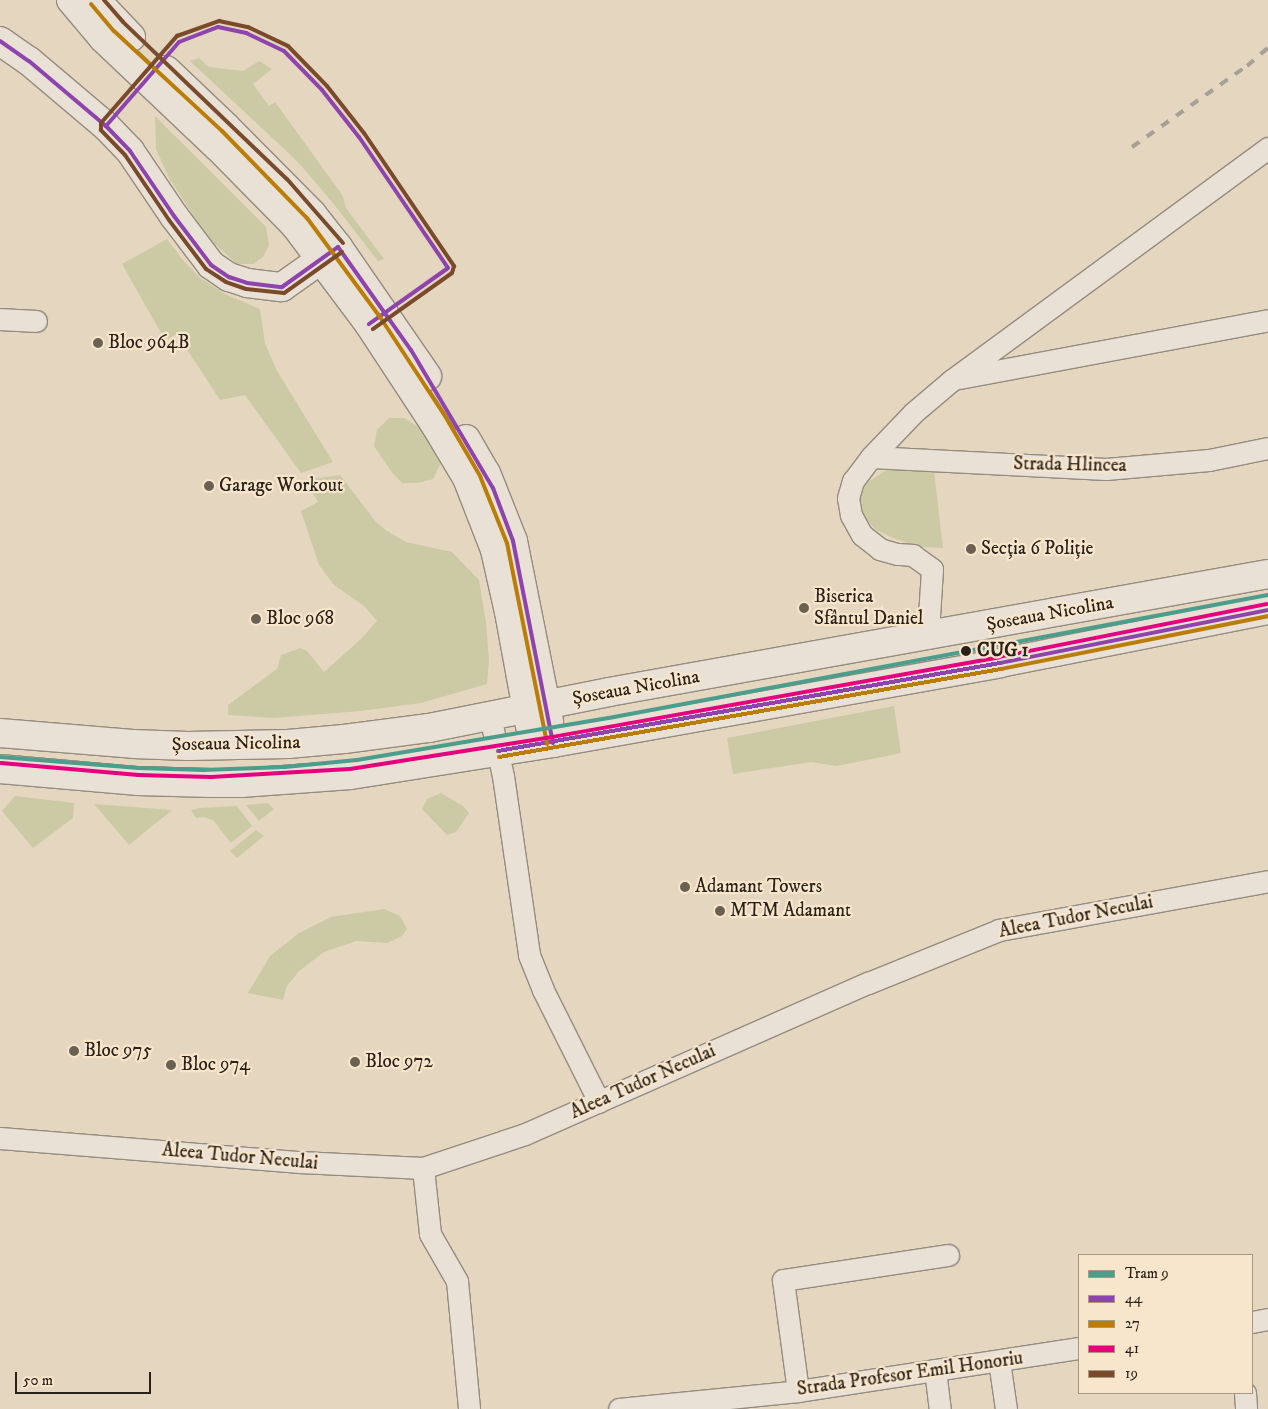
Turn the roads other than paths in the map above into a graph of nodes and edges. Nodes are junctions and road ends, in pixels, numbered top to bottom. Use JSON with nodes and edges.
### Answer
{"nodes":[{"id":1,"x":71,"y":0,"type":"edge"},
{"id":2,"x":96,"y":0,"type":"edge"},
{"id":3,"x":0,"y":40,"type":"edge"},
{"id":4,"x":172,"y":89,"type":"junction"},
{"id":5,"x":1268,"y":148,"type":"edge"},
{"id":6,"x":330,"y":253,"type":"junction"},
{"id":7,"x":0,"y":319,"type":"edge"},
{"id":8,"x":1268,"y":320,"type":"edge"},
{"id":9,"x":36,"y":321,"type":"dead end"},
{"id":10,"x":952,"y":380,"type":"junction"},
{"id":11,"x":1268,"y":448,"type":"edge"},
{"id":12,"x":871,"y":457,"type":"junction"},
{"id":13,"x":1268,"y":574,"type":"edge"},
{"id":14,"x":1268,"y":610,"type":"edge"},
{"id":15,"x":932,"y":635,"type":"junction"},
{"id":16,"x":536,"y":706,"type":"junction"},
{"id":17,"x":490,"y":716,"type":"junction"},
{"id":18,"x":0,"y":733,"type":"edge"},
{"id":19,"x":543,"y":744,"type":"junction"},
{"id":20,"x":498,"y":751,"type":"junction"},
{"id":21,"x":0,"y":769,"type":"edge"},
{"id":22,"x":1268,"y":881,"type":"edge"},
{"id":23,"x":599,"y":1102,"type":"junction"},
{"id":24,"x":0,"y":1138,"type":"edge"},
{"id":25,"x":423,"y":1168,"type":"junction"},
{"id":26,"x":948,"y":1256,"type":"dead end"},
{"id":27,"x":1268,"y":1320,"type":"edge"},
{"id":28,"x":1253,"y":1322,"type":"edge"},
{"id":29,"x":1078,"y":1348,"type":"edge"},
{"id":30,"x":999,"y":1361,"type":"junction"},
{"id":31,"x":935,"y":1370,"type":"junction"},
{"id":32,"x":798,"y":1391,"type":"junction"},
{"id":33,"x":1245,"y":1394,"type":"edge"},
{"id":34,"x":752,"y":1403,"type":"edge"},
{"id":35,"x":652,"y":1407,"type":"edge"},
{"id":36,"x":469,"y":1409,"type":"edge"},
{"id":37,"x":619,"y":1409,"type":"edge"},
{"id":38,"x":940,"y":1409,"type":"edge"},
{"id":39,"x":1006,"y":1409,"type":"edge"},
{"id":40,"x":1246,"y":1409,"type":"edge"}],
"edges":[{"from":1,"to":4,"type":"main road"},
{"from":2,"to":4,"type":"main road"},
{"from":3,"to":6,"type":"main road"},
{"from":4,"to":6,"type":"main road"},
{"from":5,"to":10,"type":"street"},
{"from":6,"to":16,"type":"main road"},
{"from":7,"to":9,"type":"street"},
{"from":8,"to":10,"type":"street"},
{"from":10,"to":12,"type":"street"},
{"from":11,"to":12,"type":"street","name":"Strada Hlincea"},
{"from":12,"to":15,"type":"street"},
{"from":13,"to":15,"type":"main road","name":"Șoseaua Nicolina"},
{"from":14,"to":19,"type":"main road","name":"Șoseaua Nicolina"},
{"from":15,"to":16,"type":"main road","name":"Șoseaua Nicolina"},
{"from":16,"to":17,"type":"main road","name":"Șoseaua Nicolina"},
{"from":16,"to":19,"type":"main road"},
{"from":17,"to":18,"type":"main road","name":"Șoseaua Nicolina"},
{"from":17,"to":20,"type":"street"},
{"from":19,"to":20,"type":"main road","name":"Șoseaua Nicolina"},
{"from":20,"to":21,"type":"main road","name":"Șoseaua Nicolina"},
{"from":20,"to":23,"type":"street"},
{"from":22,"to":23,"type":"street","name":"Aleea Tudor Neculai"},
{"from":23,"to":25,"type":"street","name":"Aleea Tudor Neculai"},
{"from":24,"to":25,"type":"street","name":"Aleea Tudor Neculai"},
{"from":25,"to":36,"type":"street"},
{"from":26,"to":32,"type":"street"},
{"from":27,"to":28,"type":"street"},
{"from":29,"to":30,"type":"street","name":"Strada Profesor Emil Honoriu"},
{"from":30,"to":31,"type":"street","name":"Strada Profesor Emil Honoriu"},
{"from":30,"to":39,"type":"street"},
{"from":31,"to":32,"type":"street","name":"Strada Profesor Emil Honoriu"},
{"from":31,"to":38,"type":"street"},
{"from":32,"to":34,"type":"street","name":"Strada Profesor Emil Honoriu"},
{"from":33,"to":40,"type":"street"},
{"from":34,"to":35,"type":"street","name":"Strada Profesor Emil Honoriu"},
{"from":35,"to":37,"type":"street","name":"Strada Profesor Emil Honoriu"}]}
